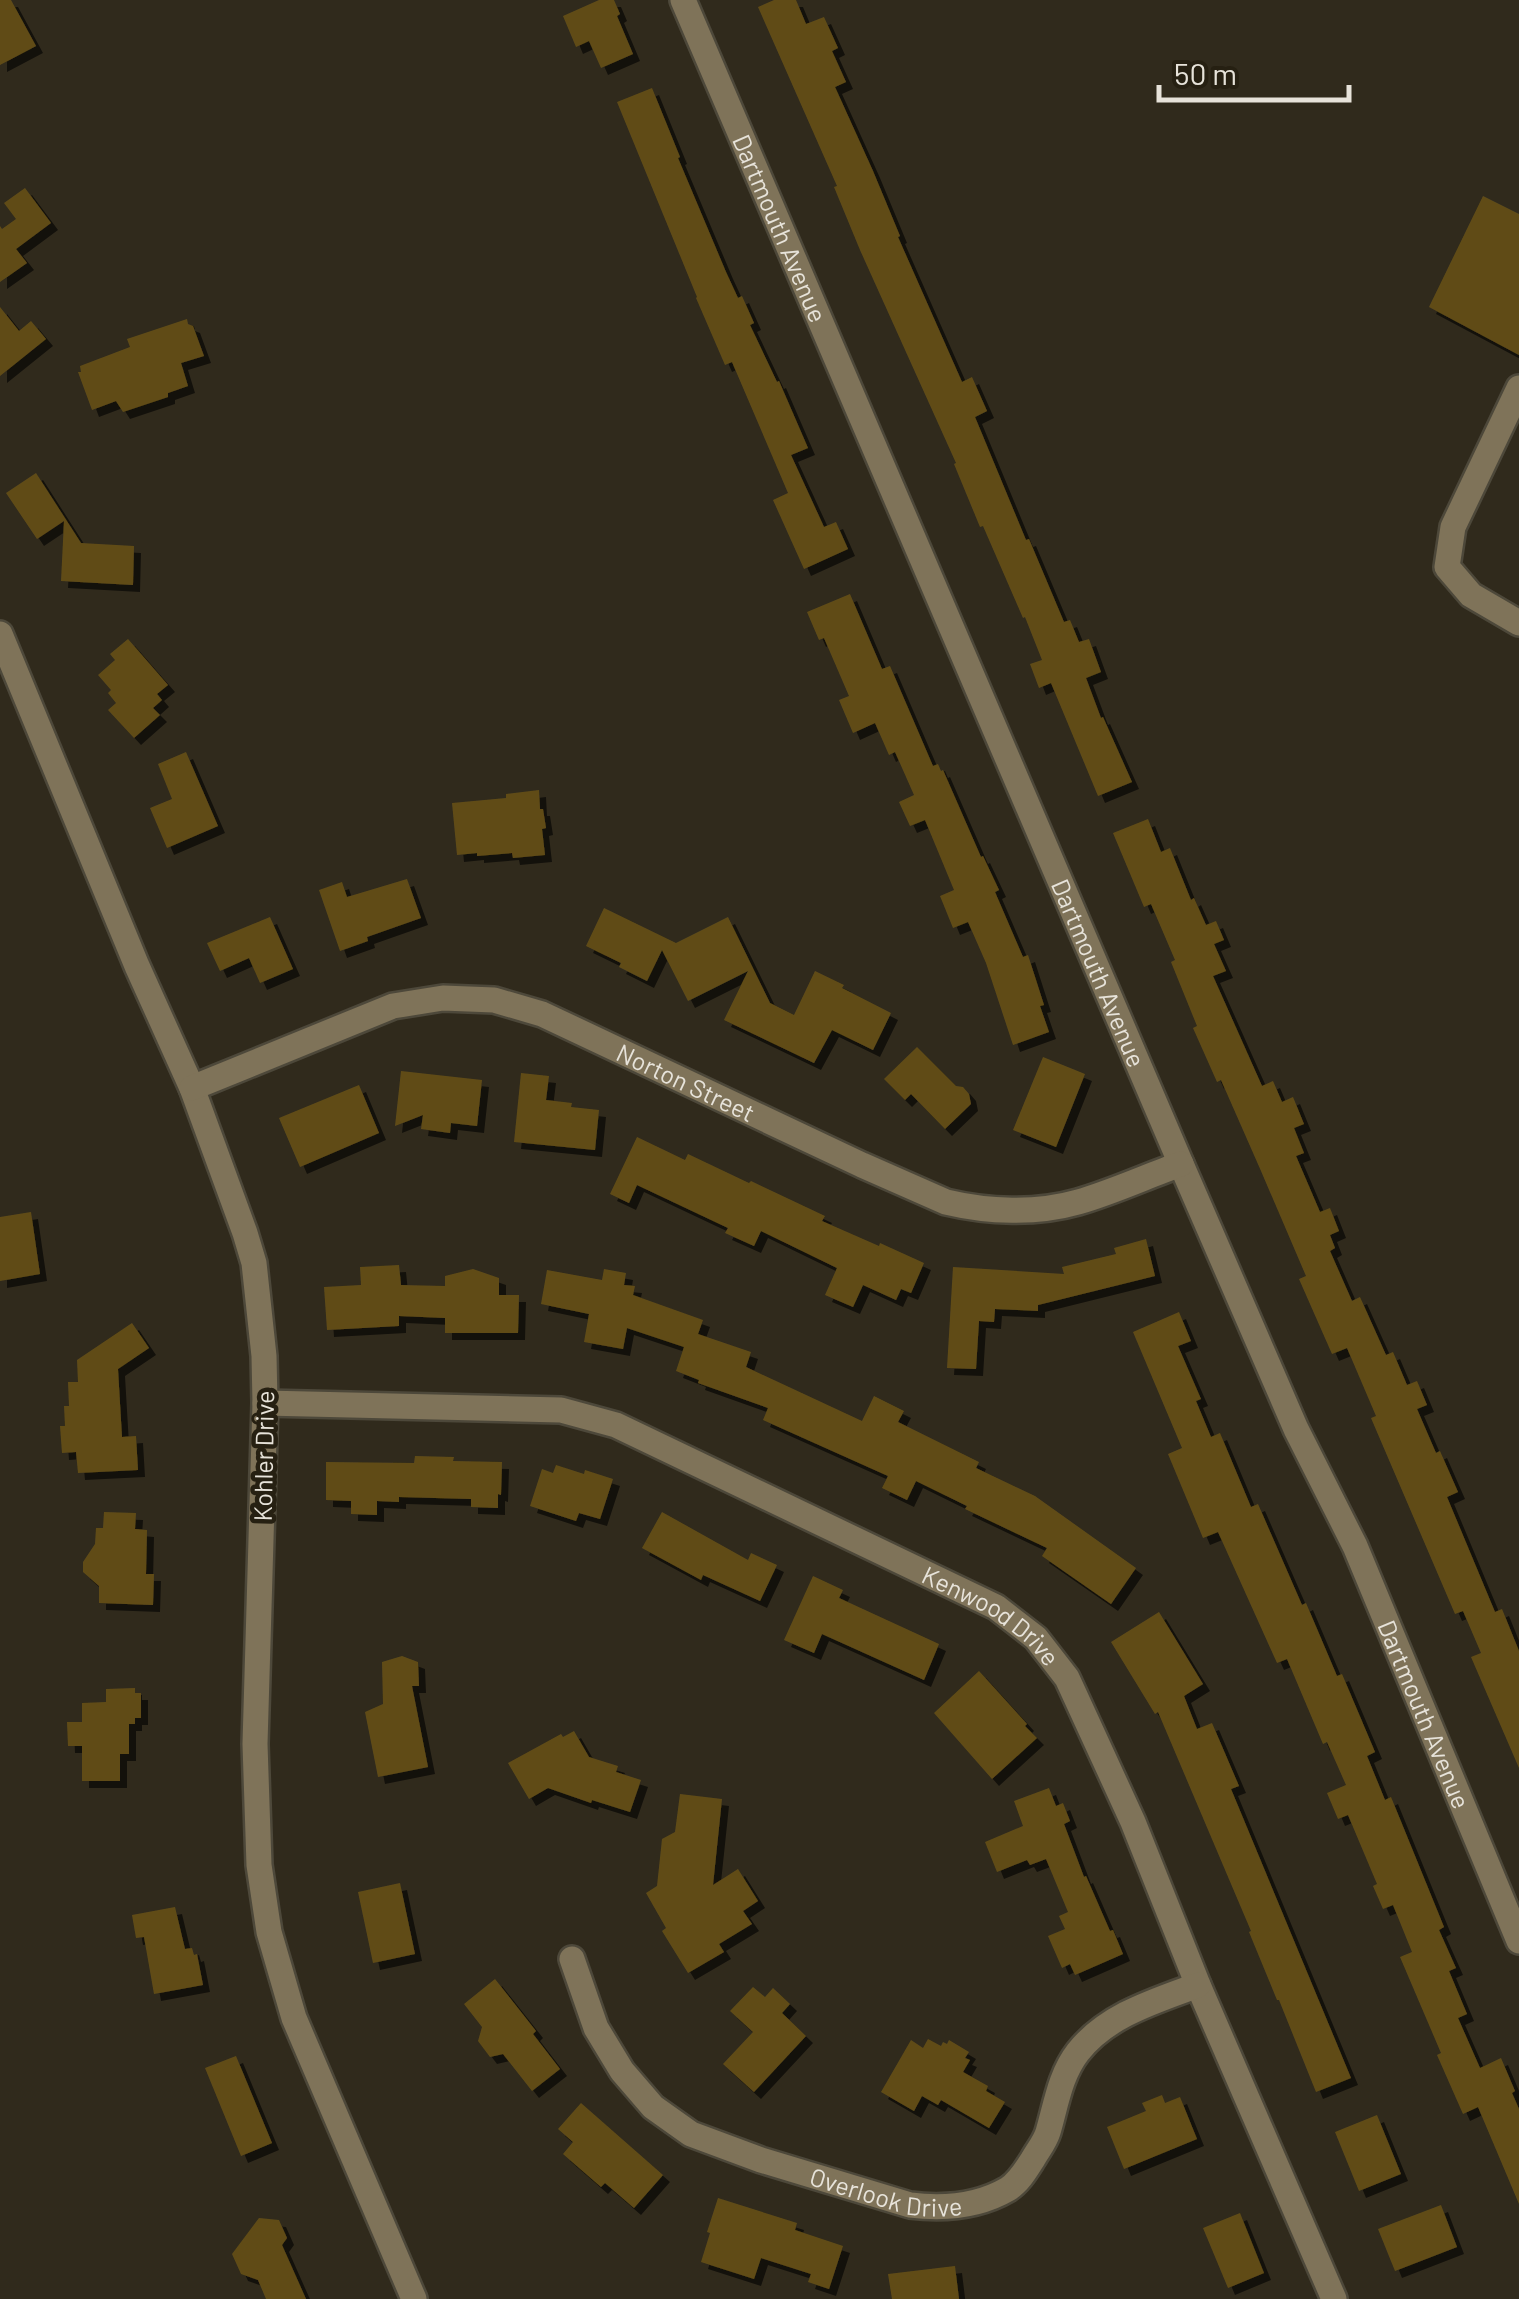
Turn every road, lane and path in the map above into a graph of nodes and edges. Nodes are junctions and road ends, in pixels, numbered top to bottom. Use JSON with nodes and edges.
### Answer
{"nodes":[{"id":1,"x":683,"y":0,"type":"edge"},
{"id":2,"x":1519,"y":388,"type":"edge"},
{"id":3,"x":1519,"y":623,"type":"edge"},
{"id":4,"x":0,"y":634,"type":"edge"},
{"id":5,"x":192,"y":1088,"type":"junction"},
{"id":6,"x":1181,"y":1164,"type":"junction"},
{"id":7,"x":265,"y":1403,"type":"junction"},
{"id":8,"x":1519,"y":1941,"type":"edge"},
{"id":9,"x":572,"y":1960,"type":"dead end"},
{"id":10,"x":1198,"y":1986,"type":"junction"},
{"id":11,"x":414,"y":2299,"type":"edge"},
{"id":12,"x":1334,"y":2299,"type":"edge"}],
"edges":[{"from":1,"to":6,"type":"street","name":"Dartmouth Avenue"},
{"from":2,"to":3,"type":"street"},
{"from":4,"to":5,"type":"street","name":"Kohler Drive"},
{"from":5,"to":6,"type":"street","name":"Norton Street"},
{"from":5,"to":7,"type":"street","name":"Kohler Drive"},
{"from":6,"to":8,"type":"street","name":"Dartmouth Avenue"},
{"from":7,"to":10,"type":"street","name":"Kenwood Drive"},
{"from":7,"to":11,"type":"street","name":"Kohler Drive"},
{"from":9,"to":10,"type":"street","name":"Overlook Drive"},
{"from":10,"to":12,"type":"street","name":"Kenwood Drive"}]}
